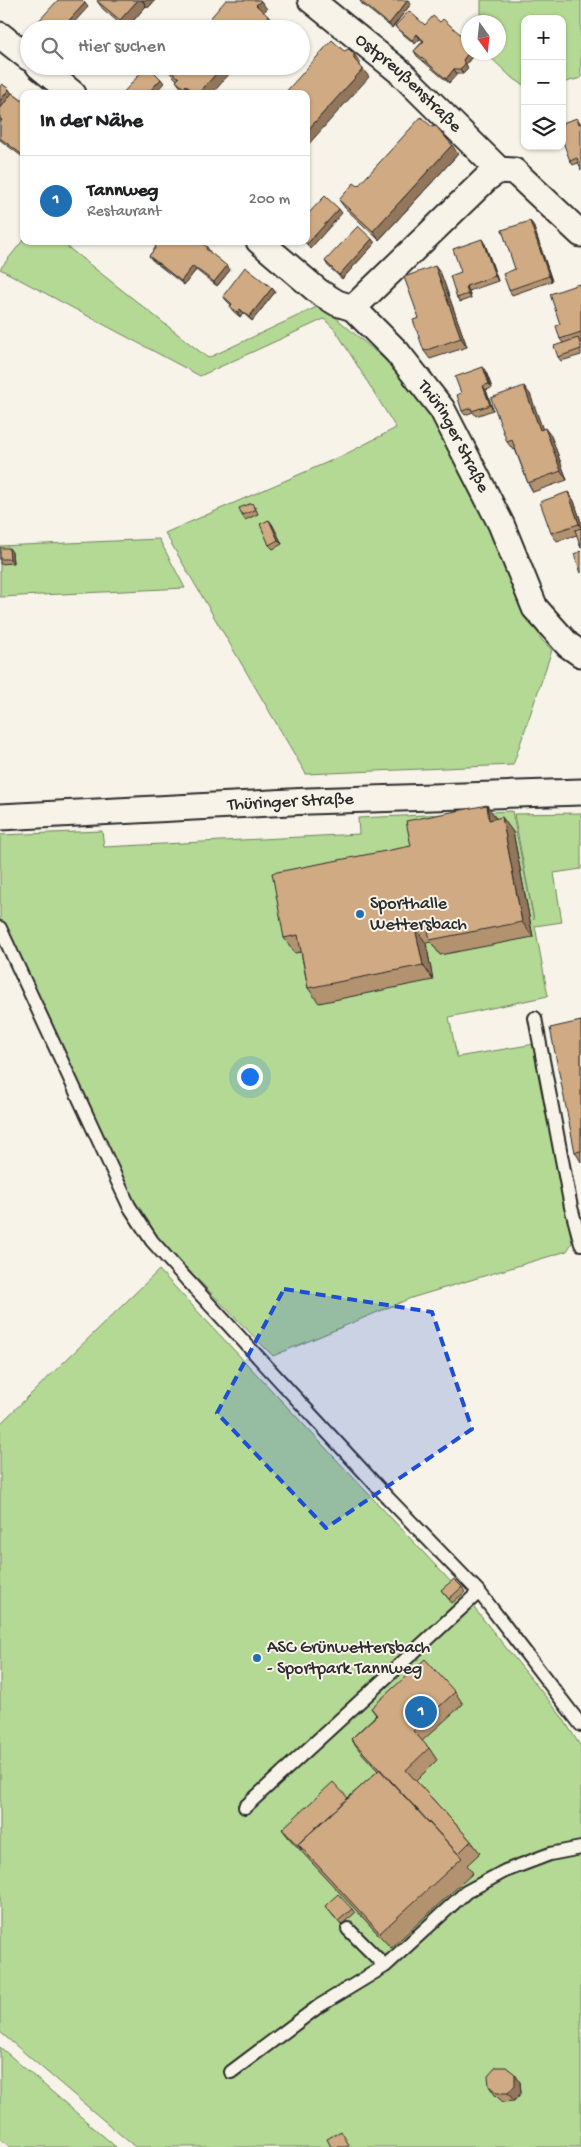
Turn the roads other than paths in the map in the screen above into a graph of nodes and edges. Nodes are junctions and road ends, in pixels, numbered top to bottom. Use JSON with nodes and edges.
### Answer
{"nodes":[{"id":1,"x":311,"y":0,"type":"edge"},
{"id":2,"x":0,"y":35,"type":"edge"},
{"id":3,"x":20,"y":51,"type":"edge"},
{"id":4,"x":50,"y":75,"type":"edge"},
{"id":5,"x":68,"y":90,"type":"edge"},
{"id":6,"x":499,"y":170,"type":"junction"},
{"id":7,"x":581,"y":234,"type":"edge"},
{"id":8,"x":264,"y":245,"type":"edge"},
{"id":9,"x":353,"y":308,"type":"junction"},
{"id":10,"x":581,"y":654,"type":"edge"},
{"id":11,"x":581,"y":792,"type":"edge"},
{"id":12,"x":0,"y":818,"type":"edge"},
{"id":13,"x":0,"y":928,"type":"edge"},
{"id":14,"x":535,"y":1018,"type":"dead end"},
{"id":15,"x":581,"y":1244,"type":"edge"},
{"id":16,"x":479,"y":1592,"type":"junction"},
{"id":17,"x":581,"y":1725,"type":"edge"},
{"id":18,"x":245,"y":1807,"type":"dead end"},
{"id":19,"x":581,"y":1848,"type":"edge"},
{"id":20,"x":348,"y":1929,"type":"dead end"},
{"id":21,"x":385,"y":1966,"type":"junction"},
{"id":22,"x":231,"y":2072,"type":"dead end"}],
"edges":[{"from":1,"to":6,"type":"street","name":"Ostpreußenstraße"},
{"from":2,"to":3,"type":"street"},
{"from":4,"to":5,"type":"street"},
{"from":6,"to":7,"type":"street","name":"Ostpreußenstraße"},
{"from":6,"to":9,"type":"street"},
{"from":8,"to":9,"type":"street"},
{"from":9,"to":10,"type":"street","name":"Thüringer Straße"},
{"from":11,"to":12,"type":"street","name":"Thüringer Straße"},
{"from":13,"to":16,"type":"lane"},
{"from":14,"to":15,"type":"lane"},
{"from":16,"to":17,"type":"lane"},
{"from":16,"to":18,"type":"lane"},
{"from":19,"to":21,"type":"lane"},
{"from":20,"to":21,"type":"lane"},
{"from":21,"to":22,"type":"lane"}]}
